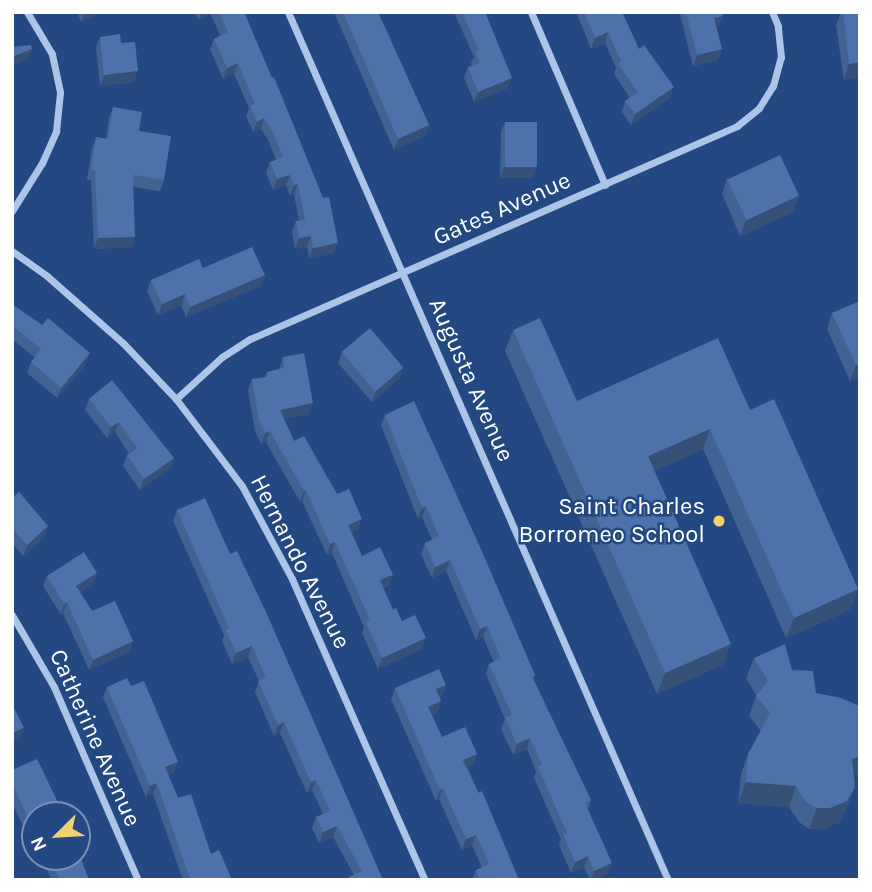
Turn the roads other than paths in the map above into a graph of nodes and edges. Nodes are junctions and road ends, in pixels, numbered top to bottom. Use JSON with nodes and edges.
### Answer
{"nodes":[{"id":1,"x":27,"y":12,"type":"edge"},
{"id":2,"x":288,"y":12,"type":"edge"},
{"id":3,"x":531,"y":12,"type":"edge"},
{"id":4,"x":772,"y":12,"type":"edge"},
{"id":5,"x":606,"y":185,"type":"junction"},
{"id":6,"x":12,"y":211,"type":"edge"},
{"id":7,"x":12,"y":251,"type":"edge"},
{"id":8,"x":403,"y":273,"type":"junction"},
{"id":9,"x":176,"y":399,"type":"junction"},
{"id":10,"x":12,"y":615,"type":"edge"},
{"id":11,"x":138,"y":880,"type":"edge"},
{"id":12,"x":425,"y":880,"type":"edge"},
{"id":13,"x":667,"y":880,"type":"edge"}],
"edges":[{"from":1,"to":6,"type":"street"},
{"from":2,"to":8,"type":"street","name":"Augusta Avenue"},
{"from":3,"to":5,"type":"street"},
{"from":4,"to":5,"type":"street","name":"Gates Avenue"},
{"from":5,"to":8,"type":"street","name":"Gates Avenue"},
{"from":7,"to":9,"type":"street","name":"Hernando Avenue"},
{"from":8,"to":9,"type":"street","name":"Gates Avenue"},
{"from":8,"to":13,"type":"street","name":"Augusta Avenue"},
{"from":9,"to":12,"type":"street","name":"Hernando Avenue"},
{"from":10,"to":11,"type":"street","name":"Catherine Avenue"}]}
